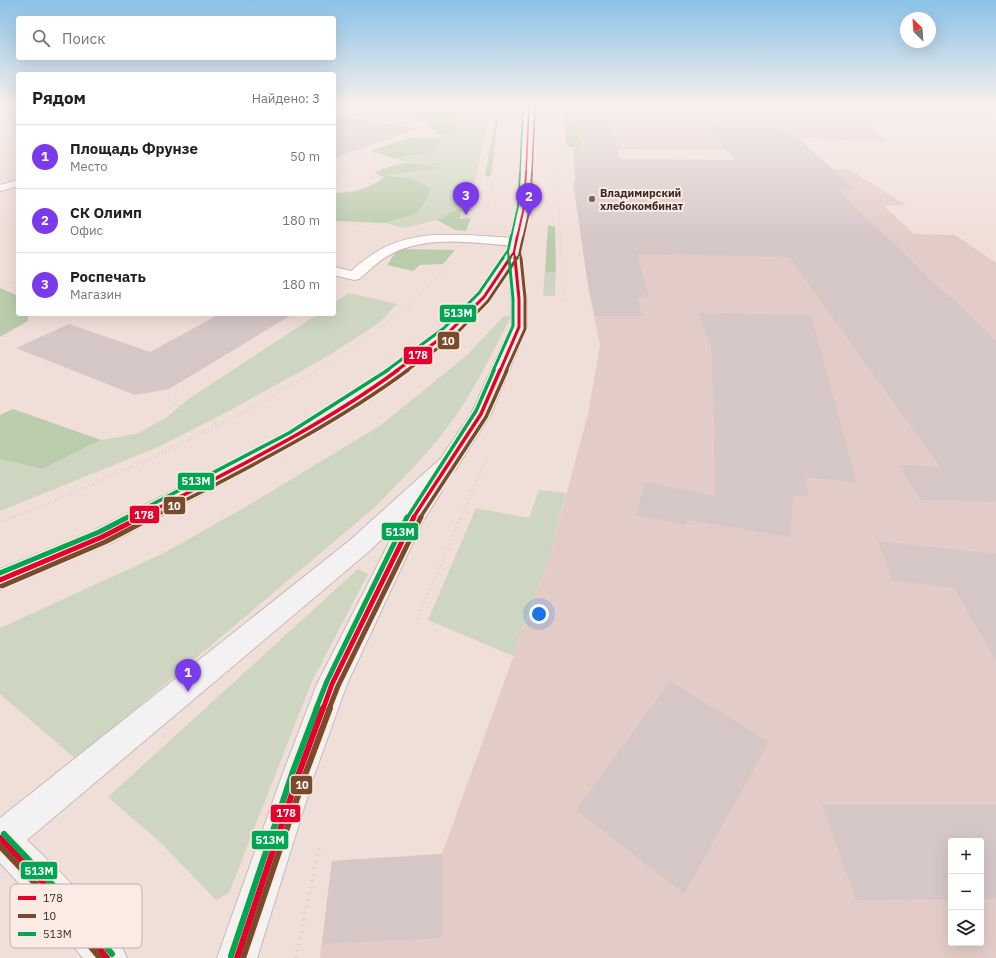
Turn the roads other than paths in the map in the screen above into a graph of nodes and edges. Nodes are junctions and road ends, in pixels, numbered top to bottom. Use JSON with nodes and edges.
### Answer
{"nodes":[{"id":1,"x":525,"y":151,"type":"edge"},
{"id":2,"x":16,"y":184,"type":"edge"},
{"id":3,"x":0,"y":188,"type":"edge"},
{"id":4,"x":515,"y":247,"type":"junction"},
{"id":5,"x":336,"y":272,"type":"edge"},
{"id":6,"x":448,"y":464,"type":"junction"},
{"id":7,"x":0,"y":580,"type":"edge"},
{"id":8,"x":0,"y":839,"type":"edge"},
{"id":9,"x":45,"y":884,"type":"edge"},
{"id":10,"x":100,"y":948,"type":"edge"},
{"id":11,"x":107,"y":958,"type":"edge"},
{"id":12,"x":237,"y":958,"type":"edge"}],
"edges":[{"from":1,"to":4,"type":"main road"},
{"from":2,"to":3,"type":"lane"},
{"from":4,"to":5,"type":"lane"},
{"from":4,"to":6,"type":"main road"},
{"from":4,"to":7,"type":"main road"},
{"from":6,"to":8,"type":"main road"},
{"from":6,"to":12,"type":"main road"},
{"from":8,"to":9,"type":"main road"},
{"from":10,"to":11,"type":"main road"}]}
